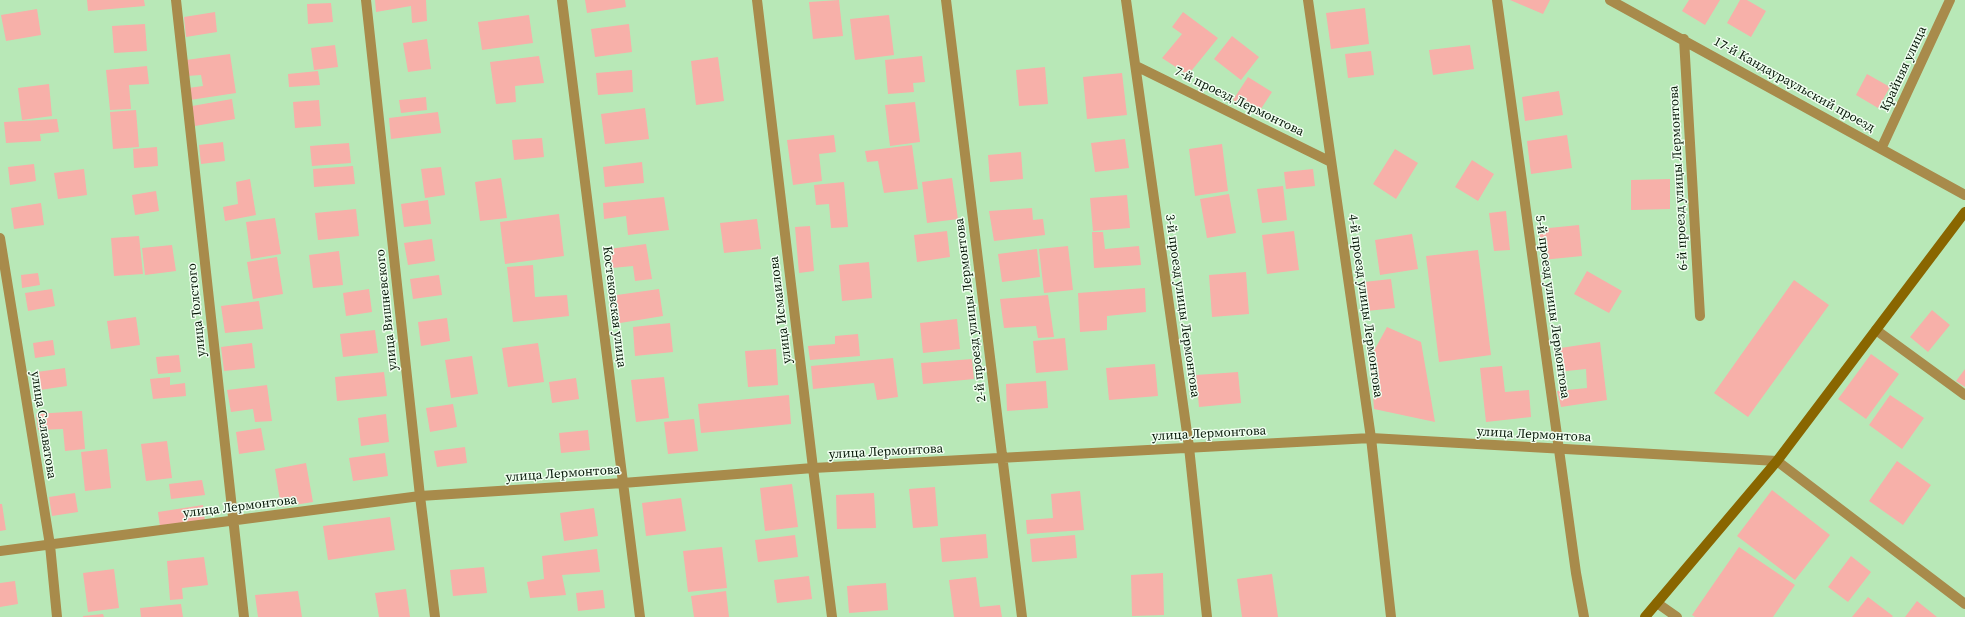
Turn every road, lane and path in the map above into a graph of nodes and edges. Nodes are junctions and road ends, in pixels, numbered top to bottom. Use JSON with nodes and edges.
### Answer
{"nodes":[{"id":1,"x":176,"y":0,"type":"edge"},
{"id":2,"x":366,"y":0,"type":"edge"},
{"id":3,"x":562,"y":0,"type":"edge"},
{"id":4,"x":757,"y":0,"type":"edge"},
{"id":5,"x":946,"y":0,"type":"edge"},
{"id":6,"x":1126,"y":0,"type":"edge"},
{"id":7,"x":1308,"y":0,"type":"edge"},
{"id":8,"x":1497,"y":0,"type":"edge"},
{"id":9,"x":1610,"y":0,"type":"edge"},
{"id":10,"x":1950,"y":0,"type":"edge"},
{"id":11,"x":1684,"y":39,"type":"junction"},
{"id":12,"x":1136,"y":66,"type":"junction"},
{"id":13,"x":1881,"y":149,"type":"junction"},
{"id":14,"x":1331,"y":162,"type":"junction"},
{"id":15,"x":1965,"y":195,"type":"edge"},
{"id":16,"x":1965,"y":212,"type":"edge"},
{"id":17,"x":0,"y":238,"type":"edge"},
{"id":18,"x":1700,"y":316,"type":"dead end"},
{"id":19,"x":1876,"y":330,"type":"junction"},
{"id":20,"x":1965,"y":395,"type":"edge"},
{"id":21,"x":1370,"y":438,"type":"junction"},
{"id":22,"x":1188,"y":447,"type":"junction"},
{"id":23,"x":1559,"y":449,"type":"junction"},
{"id":24,"x":1002,"y":459,"type":"junction"},
{"id":25,"x":1777,"y":461,"type":"junction"},
{"id":26,"x":813,"y":468,"type":"junction"},
{"id":27,"x":623,"y":483,"type":"junction"},
{"id":28,"x":420,"y":496,"type":"junction"},
{"id":29,"x":233,"y":521,"type":"junction"},
{"id":30,"x":50,"y":545,"type":"junction"},
{"id":31,"x":0,"y":551,"type":"edge"},
{"id":32,"x":1657,"y":603,"type":"junction"},
{"id":33,"x":1965,"y":604,"type":"edge"},
{"id":34,"x":57,"y":617,"type":"edge"},
{"id":35,"x":244,"y":617,"type":"edge"},
{"id":36,"x":435,"y":617,"type":"edge"},
{"id":37,"x":640,"y":617,"type":"edge"},
{"id":38,"x":832,"y":617,"type":"edge"},
{"id":39,"x":1022,"y":617,"type":"edge"},
{"id":40,"x":1207,"y":617,"type":"edge"},
{"id":41,"x":1391,"y":617,"type":"edge"},
{"id":42,"x":1584,"y":617,"type":"edge"},
{"id":43,"x":1645,"y":617,"type":"edge"},
{"id":44,"x":1676,"y":617,"type":"edge"}],
"edges":[{"from":1,"to":29,"type":"street","name":"улица Толстого"},
{"from":2,"to":28,"type":"street","name":"улица Вишневского"},
{"from":3,"to":27,"type":"street","name":"Костековская улица"},
{"from":4,"to":26,"type":"street","name":"улица Исмаилова"},
{"from":5,"to":24,"type":"street","name":"2-й проезд улицы Лермонтова"},
{"from":6,"to":12,"type":"street","name":"3-й проезд улицы Лермонтова"},
{"from":7,"to":14,"type":"street","name":"4-й проезд улицы Лермонтова"},
{"from":8,"to":23,"type":"street","name":"5-й проезд улицы Лермонтова"},
{"from":9,"to":11,"type":"street","name":"17-й Кандаураульский проезд"},
{"from":10,"to":13,"type":"street","name":"Крайняя улица"},
{"from":11,"to":13,"type":"street","name":"17-й Кандаураульский проезд"},
{"from":11,"to":18,"type":"street","name":"6-й проезд улицы Лермонтова"},
{"from":12,"to":14,"type":"street","name":"7-й проезд Лермонтова"},
{"from":12,"to":22,"type":"street","name":"3-й проезд улицы Лермонтова"},
{"from":13,"to":15,"type":"street","name":"17-й Кандаураульский проезд"},
{"from":14,"to":21,"type":"street","name":"4-й проезд улицы Лермонтова"},
{"from":16,"to":19,"type":"street"},
{"from":17,"to":30,"type":"street","name":"улица Салаватова"},
{"from":19,"to":20,"type":"street"},
{"from":19,"to":25,"type":"street"},
{"from":21,"to":22,"type":"street","name":"улица Лермонтова"},
{"from":21,"to":23,"type":"street","name":"улица Лермонтова"},
{"from":21,"to":41,"type":"street","name":"4-й проезд улицы Лермонтова"},
{"from":22,"to":24,"type":"street","name":"улица Лермонтова"},
{"from":22,"to":40,"type":"street","name":"3-й проезд улицы Лермонтова"},
{"from":23,"to":25,"type":"street","name":"улица Лермонтова"},
{"from":23,"to":42,"type":"street","name":"5-й проезд улицы Лермонтова"},
{"from":24,"to":26,"type":"street","name":"улица Лермонтова"},
{"from":24,"to":39,"type":"street","name":"2-й проезд улицы Лермонтова"},
{"from":25,"to":32,"type":"street"},
{"from":25,"to":33,"type":"street"},
{"from":26,"to":27,"type":"street","name":"улица Лермонтова"},
{"from":26,"to":38,"type":"street","name":"улица Исмаилова"},
{"from":27,"to":28,"type":"street","name":"улица Лермонтова"},
{"from":27,"to":37,"type":"street","name":"Костековская улица"},
{"from":28,"to":29,"type":"street","name":"улица Лермонтова"},
{"from":28,"to":36,"type":"street","name":"улица Вишневского"},
{"from":29,"to":30,"type":"street","name":"улица Лермонтова"},
{"from":29,"to":35,"type":"street","name":"улица Толстого"},
{"from":30,"to":31,"type":"street","name":"улица Лермонтова"},
{"from":30,"to":34,"type":"street","name":"улица Салаватова"},
{"from":32,"to":43,"type":"street"},
{"from":32,"to":44,"type":"street"}]}
